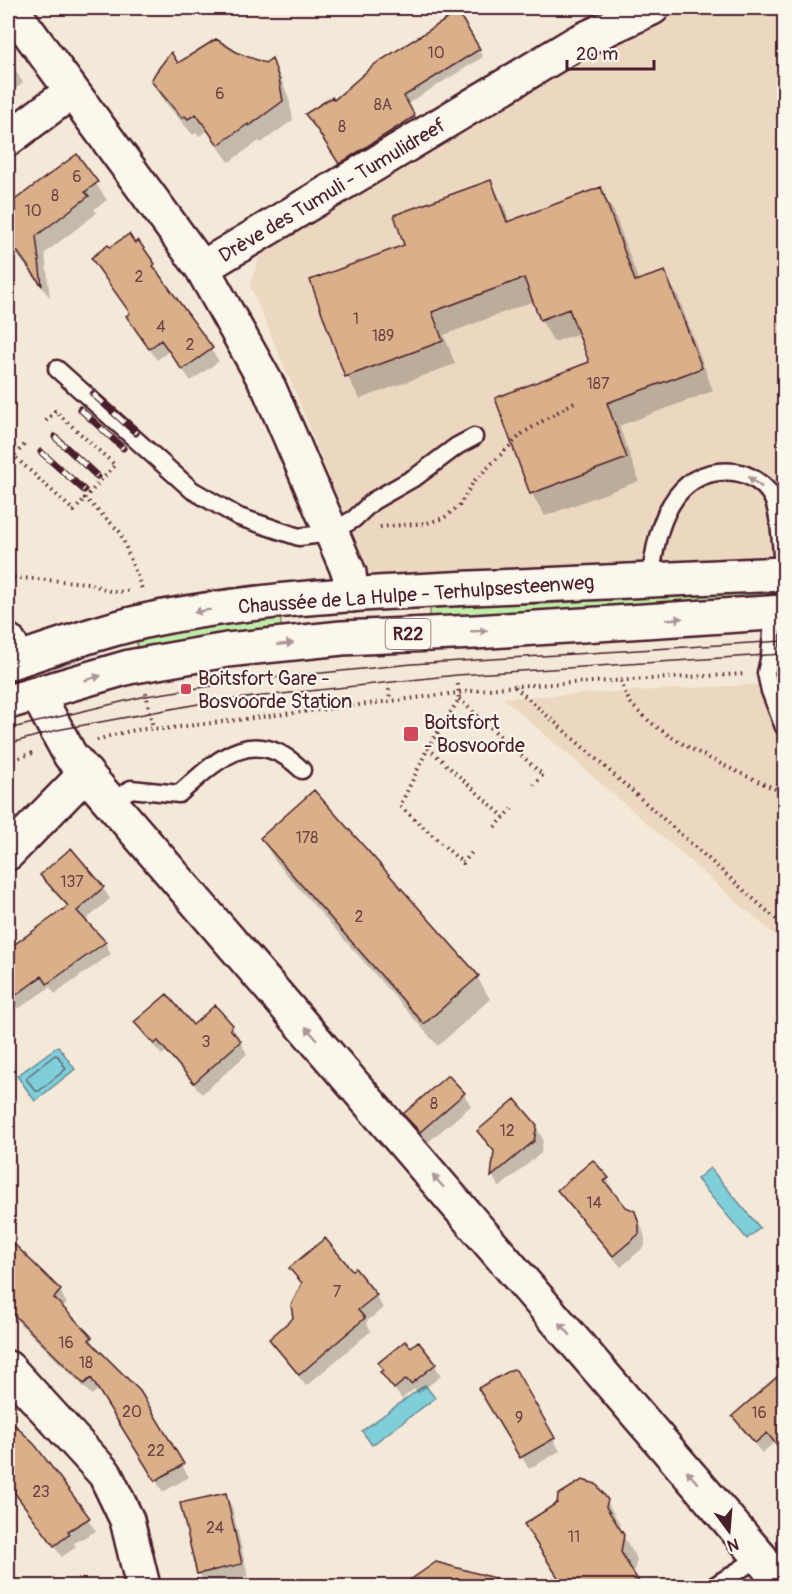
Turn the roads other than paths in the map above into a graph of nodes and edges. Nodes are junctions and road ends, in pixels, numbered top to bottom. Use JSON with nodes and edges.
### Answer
{"nodes":[{"id":1,"x":11,"y":8,"type":"edge"},
{"id":2,"x":652,"y":8,"type":"edge"},
{"id":3,"x":72,"y":92,"type":"junction"},
{"id":4,"x":8,"y":139,"type":"edge"},
{"id":5,"x":202,"y":268,"type":"junction"},
{"id":6,"x":57,"y":369,"type":"dead end"},
{"id":7,"x":474,"y":437,"type":"dead end"},
{"id":8,"x":330,"y":533,"type":"junction"},
{"id":9,"x":784,"y":574,"type":"edge"},
{"id":10,"x":651,"y":580,"type":"junction"},
{"id":11,"x":351,"y":595,"type":"junction"},
{"id":12,"x":779,"y":612,"type":"edge"},
{"id":13,"x":11,"y":654,"type":"edge"},
{"id":14,"x":22,"y":698,"type":"edge"},
{"id":15,"x":784,"y":727,"type":"edge"},
{"id":16,"x":302,"y":770,"type":"dead end"},
{"id":17,"x":86,"y":773,"type":"junction"},
{"id":18,"x":112,"y":802,"type":"junction"},
{"id":19,"x":8,"y":853,"type":"edge"},
{"id":20,"x":8,"y":1368,"type":"edge"},
{"id":21,"x":773,"y":1577,"type":"edge"},
{"id":22,"x":144,"y":1587,"type":"edge"},
{"id":23,"x":714,"y":1587,"type":"edge"}],
"edges":[{"from":1,"to":3,"type":"street"},
{"from":2,"to":5,"type":"street","name":"Drève des Tumuli - Tumulidreef"},
{"from":3,"to":4,"type":"street"},
{"from":3,"to":5,"type":"street"},
{"from":5,"to":8,"type":"street","name":"Drève des Tumuli - Tumulidreef"},
{"from":6,"to":8,"type":"lane"},
{"from":7,"to":8,"type":"lane"},
{"from":8,"to":11,"type":"street","name":"Drève des Tumuli - Tumulidreef"},
{"from":9,"to":10,"type":"street","name":"Chaussée de La Hulpe - Terhulpsesteenweg","number":"R22"},
{"from":9,"to":10,"type":"lane","one_way":true},
{"from":10,"to":11,"type":"street","name":"Chaussée de La Hulpe - Terhulpsesteenweg","number":"R22"},
{"from":11,"to":13,"type":"street","name":"Chaussée de La Hulpe - Terhulpsesteenweg","number":"R22","one_way":true},
{"from":14,"to":12,"type":"street","name":"Chaussée de La Hulpe - Terhulpsesteenweg","number":"R22","one_way":true},
{"from":12,"to":15,"type":"lane"},
{"from":14,"to":17,"type":"street"},
{"from":16,"to":18,"type":"lane"},
{"from":17,"to":18,"type":"street"},
{"from":17,"to":19,"type":"street"},
{"from":21,"to":18,"type":"street","one_way":true},
{"from":20,"to":22,"type":"street"},
{"from":21,"to":23,"type":"lane"}]}
